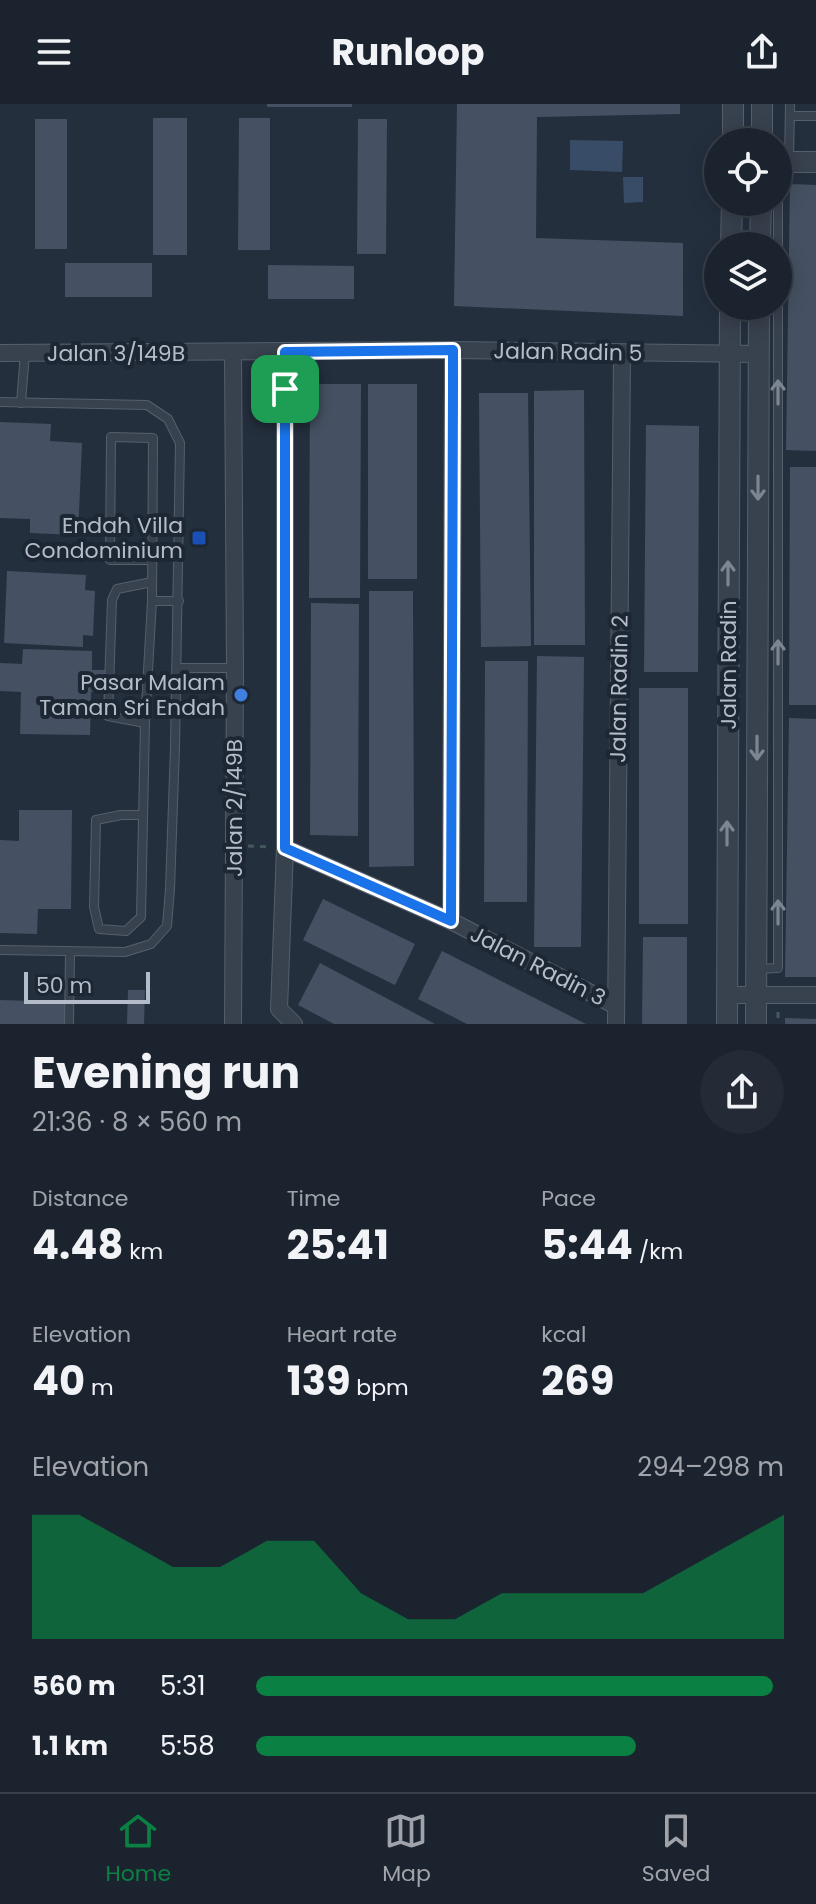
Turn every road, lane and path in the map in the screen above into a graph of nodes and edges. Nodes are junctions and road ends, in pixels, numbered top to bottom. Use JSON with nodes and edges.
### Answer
{"nodes":[{"id":1,"x":733,"y":104,"type":"edge"},
{"id":2,"x":762,"y":104,"type":"edge"},
{"id":3,"x":790,"y":104,"type":"edge"},
{"id":4,"x":790,"y":116,"type":"junction"},
{"id":5,"x":816,"y":116,"type":"edge"},
{"id":6,"x":733,"y":128,"type":"edge"},
{"id":7,"x":762,"y":128,"type":"edge"},
{"id":8,"x":788,"y":128,"type":"edge"},
{"id":9,"x":792,"y":162,"type":"edge"},
{"id":10,"x":816,"y":162,"type":"edge"},
{"id":11,"x":730,"y":320,"type":"edge"},
{"id":12,"x":759,"y":320,"type":"edge"},
{"id":13,"x":778,"y":320,"type":"edge"},
{"id":14,"x":453,"y":350,"type":"junction"},
{"id":15,"x":285,"y":352,"type":"junction"},
{"id":16,"x":0,"y":353,"type":"edge"},
{"id":17,"x":25,"y":353,"type":"junction"},
{"id":18,"x":233,"y":353,"type":"junction"},
{"id":19,"x":622,"y":354,"type":"junction"},
{"id":20,"x":729,"y":354,"type":"junction"},
{"id":21,"x":759,"y":354,"type":"junction"},
{"id":22,"x":0,"y":402,"type":"edge"},
{"id":23,"x":21,"y":403,"type":"junction"},
{"id":24,"x":152,"y":560,"type":"junction"},
{"id":25,"x":152,"y":582,"type":"junction"},
{"id":26,"x":152,"y":601,"type":"junction"},
{"id":27,"x":179,"y":601,"type":"junction"},
{"id":28,"x":177,"y":668,"type":"junction"},
{"id":29,"x":235,"y":668,"type":"junction"},
{"id":30,"x":145,"y":723,"type":"junction"},
{"id":31,"x":143,"y":815,"type":"junction"},
{"id":32,"x":243,"y":846,"type":"dead end"},
{"id":33,"x":277,"y":848,"type":"junction"},
{"id":34,"x":451,"y":921,"type":"junction"},
{"id":35,"x":0,"y":950,"type":"edge"},
{"id":36,"x":70,"y":953,"type":"junction"},
{"id":37,"x":756,"y":969,"type":"junction"},
{"id":38,"x":727,"y":995,"type":"junction"},
{"id":39,"x":756,"y":995,"type":"junction"},
{"id":40,"x":816,"y":995,"type":"edge"},
{"id":41,"x":616,"y":1006,"type":"junction"},
{"id":42,"x":69,"y":1024,"type":"edge"},
{"id":43,"x":233,"y":1024,"type":"edge"},
{"id":44,"x":294,"y":1024,"type":"edge"},
{"id":45,"x":616,"y":1024,"type":"edge"},
{"id":46,"x":727,"y":1024,"type":"edge"},
{"id":47,"x":756,"y":1024,"type":"edge"}],
"edges":[{"from":1,"to":6,"type":"street"},
{"from":2,"to":7,"type":"street"},
{"from":3,"to":4,"type":"lane"},
{"from":4,"to":5,"type":"lane"},
{"from":4,"to":8,"type":"lane"},
{"from":9,"to":10,"type":"street"},
{"from":11,"to":20,"type":"street","name":"Jalan Radin"},
{"from":12,"to":21,"type":"street","name":"Jalan Radin"},
{"from":37,"to":13,"type":"lane","one_way":true},
{"from":14,"to":15,"type":"street","name":"Jalan Radin 5"},
{"from":14,"to":19,"type":"street","name":"Jalan Radin 5"},
{"from":14,"to":34,"type":"street"},
{"from":15,"to":18,"type":"street","name":"Jalan Radin 5"},
{"from":15,"to":33,"type":"street"},
{"from":16,"to":17,"type":"street","name":"Jalan 3/149B"},
{"from":17,"to":18,"type":"street","name":"Jalan 3/149B"},
{"from":17,"to":23,"type":"lane"},
{"from":18,"to":29,"type":"street","name":"Jalan 2/149B"},
{"from":19,"to":20,"type":"street","name":"Jalan Radin 5"},
{"from":19,"to":41,"type":"street","name":"Jalan Radin 2"},
{"from":20,"to":21,"type":"street","name":"Jalan Radin 5"},
{"from":38,"to":20,"type":"street","name":"Jalan Radin","one_way":true},
{"from":21,"to":37,"type":"street","name":"Jalan Radin","one_way":true},
{"from":22,"to":23,"type":"lane"},
{"from":23,"to":27,"type":"lane"},
{"from":24,"to":24,"type":"lane"},
{"from":24,"to":25,"type":"lane"},
{"from":25,"to":26,"type":"lane"},
{"from":25,"to":30,"type":"lane"},
{"from":26,"to":27,"type":"lane"},
{"from":26,"to":30,"type":"lane"},
{"from":27,"to":28,"type":"lane"},
{"from":28,"to":29,"type":"lane"},
{"from":28,"to":36,"type":"lane"},
{"from":29,"to":43,"type":"street","name":"Jalan 2/149B"},
{"from":30,"to":31,"type":"lane"},
{"from":31,"to":31,"type":"lane"},
{"from":32,"to":33,"type":"path"},
{"from":33,"to":34,"type":"street","name":"Jalan Radin 3"},
{"from":33,"to":44,"type":"street"},
{"from":34,"to":41,"type":"street","name":"Jalan Radin 3"},
{"from":35,"to":36,"type":"lane"},
{"from":36,"to":42,"type":"lane"},
{"from":37,"to":39,"type":"street","name":"Jalan Radin"},
{"from":38,"to":39,"type":"street"},
{"from":38,"to":46,"type":"street","name":"Jalan Radin"},
{"from":39,"to":40,"type":"street"},
{"from":39,"to":47,"type":"street","name":"Jalan Radin"},
{"from":41,"to":45,"type":"street","name":"Jalan Radin 2"}]}
